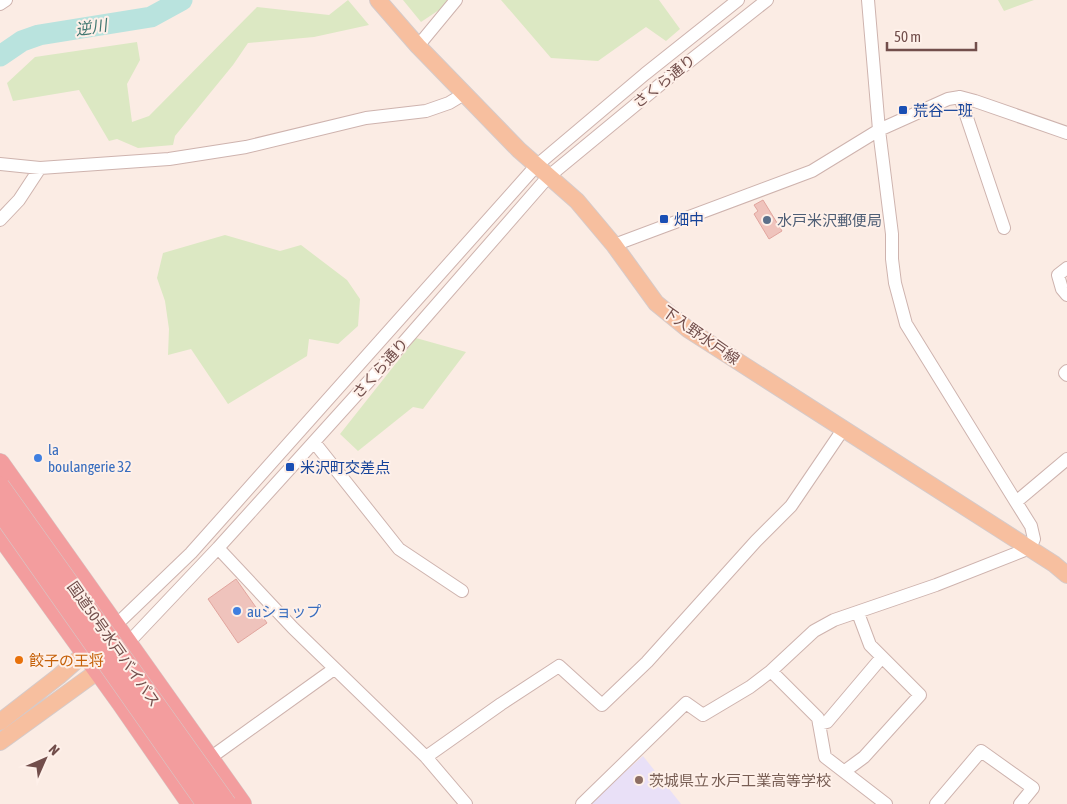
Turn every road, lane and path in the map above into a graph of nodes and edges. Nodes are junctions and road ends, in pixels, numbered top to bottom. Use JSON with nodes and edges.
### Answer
{"nodes":[{"id":1,"x":6,"y":0,"type":"edge"},
{"id":2,"x":378,"y":0,"type":"edge"},
{"id":3,"x":456,"y":0,"type":"edge"},
{"id":4,"x":738,"y":0,"type":"edge"},
{"id":5,"x":766,"y":0,"type":"edge"},
{"id":6,"x":868,"y":0,"type":"edge"},
{"id":7,"x":0,"y":4,"type":"edge"},
{"id":8,"x":418,"y":46,"type":"junction"},
{"id":9,"x":464,"y":94,"type":"junction"},
{"id":10,"x":960,"y":97,"type":"junction"},
{"id":11,"x":879,"y":130,"type":"junction"},
{"id":12,"x":1067,"y":133,"type":"edge"},
{"id":13,"x":0,"y":164,"type":"edge"},
{"id":14,"x":40,"y":168,"type":"junction"},
{"id":15,"x":542,"y":171,"type":"junction"},
{"id":16,"x":0,"y":220,"type":"edge"},
{"id":17,"x":1004,"y":228,"type":"dead end"},
{"id":18,"x":614,"y":245,"type":"junction"},
{"id":19,"x":1067,"y":268,"type":"edge"},
{"id":20,"x":1067,"y":295,"type":"edge"},
{"id":21,"x":1067,"y":371,"type":"edge"},
{"id":22,"x":1067,"y":376,"type":"edge"},
{"id":23,"x":844,"y":428,"type":"junction"},
{"id":24,"x":314,"y":442,"type":"junction"},
{"id":25,"x":1067,"y":459,"type":"edge"},
{"id":26,"x":0,"y":463,"type":"edge"},
{"id":27,"x":0,"y":486,"type":"edge"},
{"id":28,"x":1016,"y":502,"type":"junction"},
{"id":29,"x":0,"y":511,"type":"edge"},
{"id":30,"x":0,"y":535,"type":"edge"},
{"id":31,"x":218,"y":548,"type":"junction"},
{"id":32,"x":1030,"y":548,"type":"junction"},
{"id":33,"x":1067,"y":574,"type":"edge"},
{"id":34,"x":462,"y":591,"type":"dead end"},
{"id":35,"x":858,"y":613,"type":"junction"},
{"id":36,"x":116,"y":626,"type":"junction"},
{"id":37,"x":128,"y":643,"type":"junction"},
{"id":38,"x":85,"y":653,"type":"junction"},
{"id":39,"x":882,"y":657,"type":"junction"},
{"id":40,"x":334,"y":670,"type":"junction"},
{"id":41,"x":98,"y":671,"type":"junction"},
{"id":42,"x":771,"y":671,"type":"junction"},
{"id":43,"x":0,"y":722,"type":"edge"},
{"id":44,"x":819,"y":724,"type":"junction"},
{"id":45,"x":0,"y":742,"type":"edge"},
{"id":46,"x":426,"y":757,"type":"junction"},
{"id":47,"x":210,"y":758,"type":"junction"},
{"id":48,"x":845,"y":772,"type":"junction"},
{"id":49,"x":941,"y":802,"type":"edge"},
{"id":50,"x":191,"y":804,"type":"edge"},
{"id":51,"x":206,"y":804,"type":"edge"},
{"id":52,"x":227,"y":804,"type":"edge"},
{"id":53,"x":242,"y":804,"type":"edge"},
{"id":54,"x":466,"y":804,"type":"edge"},
{"id":55,"x":582,"y":804,"type":"edge"},
{"id":56,"x":886,"y":804,"type":"edge"},
{"id":57,"x":1020,"y":804,"type":"edge"}],
"edges":[{"from":1,"to":7,"type":"street"},
{"from":2,"to":8,"type":"main road","name":"下入野水戸線"},
{"from":3,"to":8,"type":"street"},
{"from":4,"to":15,"type":"street","name":"さくら通り"},
{"from":5,"to":15,"type":"street","name":"さくら通り"},
{"from":6,"to":11,"type":"street"},
{"from":8,"to":9,"type":"main road","name":"下入野水戸線"},
{"from":9,"to":14,"type":"street"},
{"from":9,"to":15,"type":"main road","name":"下入野水戸線"},
{"from":10,"to":11,"type":"street"},
{"from":10,"to":12,"type":"street"},
{"from":10,"to":17,"type":"street"},
{"from":11,"to":18,"type":"street"},
{"from":11,"to":28,"type":"street"},
{"from":13,"to":14,"type":"street"},
{"from":14,"to":16,"type":"street"},
{"from":15,"to":18,"type":"main road","name":"下入野水戸線"},
{"from":15,"to":24,"type":"street","name":"さくら通り"},
{"from":15,"to":36,"type":"street","name":"さくら通り"},
{"from":18,"to":23,"type":"main road","name":"下入野水戸線"},
{"from":19,"to":20,"type":"street"},
{"from":21,"to":22,"type":"street"},
{"from":23,"to":32,"type":"main road","name":"下入野水戸線"},
{"from":23,"to":46,"type":"street"},
{"from":24,"to":31,"type":"street","name":"さくら通り"},
{"from":24,"to":34,"type":"street"},
{"from":25,"to":28,"type":"street"},
{"from":26,"to":36,"type":"highway"},
{"from":27,"to":52,"type":"highway","name":"国道50号水戸バイパス","bridge":true},
{"from":28,"to":32,"type":"street"},
{"from":29,"to":51,"type":"highway","name":"国道50号水戸バイパス","bridge":true},
{"from":30,"to":38,"type":"highway"},
{"from":31,"to":37,"type":"street","name":"さくら通り"},
{"from":31,"to":40,"type":"street"},
{"from":32,"to":33,"type":"main road","name":"下入野水戸線"},
{"from":32,"to":35,"type":"street"},
{"from":35,"to":39,"type":"street"},
{"from":35,"to":42,"type":"street"},
{"from":36,"to":37,"type":"highway"},
{"from":36,"to":38,"type":"main road","name":"さくら通り"},
{"from":37,"to":41,"type":"main road","name":"さくら通り"},
{"from":37,"to":47,"type":"highway"},
{"from":38,"to":41,"type":"highway"},
{"from":38,"to":43,"type":"main road","name":"さくら通り"},
{"from":39,"to":44,"type":"street"},
{"from":39,"to":48,"type":"street"},
{"from":40,"to":46,"type":"street"},
{"from":40,"to":47,"type":"street"},
{"from":41,"to":45,"type":"main road","name":"さくら通り"},
{"from":41,"to":50,"type":"highway"},
{"from":42,"to":44,"type":"street"},
{"from":42,"to":55,"type":"street"},
{"from":44,"to":48,"type":"street"},
{"from":46,"to":54,"type":"street"},
{"from":47,"to":53,"type":"highway"},
{"from":48,"to":56,"type":"street"},
{"from":49,"to":57,"type":"street"}]}
